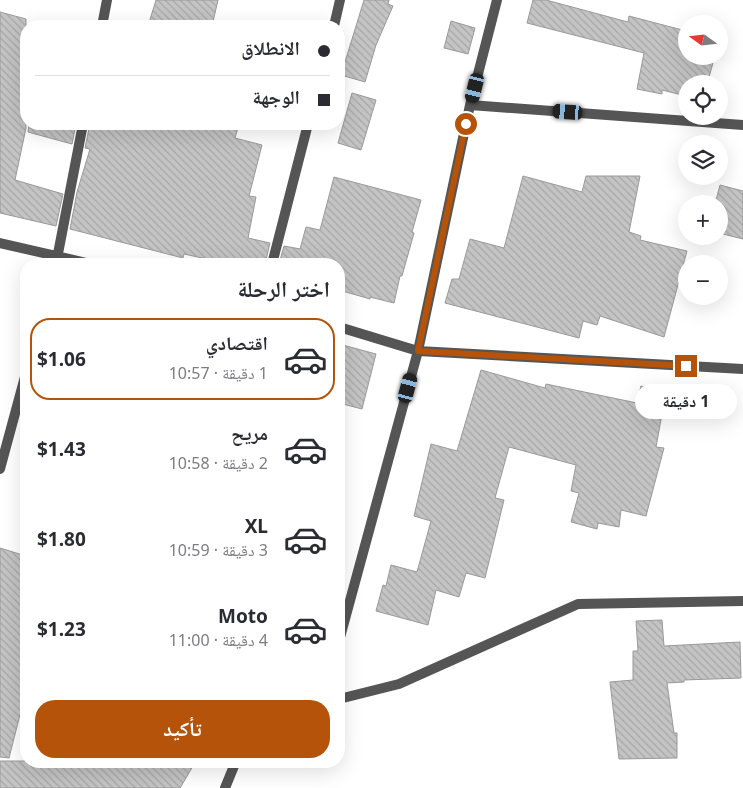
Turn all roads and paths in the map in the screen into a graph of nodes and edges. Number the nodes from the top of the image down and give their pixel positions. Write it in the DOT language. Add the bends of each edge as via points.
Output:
graph roads {
  1 [pos="107,0"];
  2 [pos="340,0"];
  3 [pos="497,0"];
  4 [pos="103,20"];
  5 [pos="335,20"];
  6 [pos="470,105"];
  7 [pos="743,125"];
  8 [pos="82,130"];
  9 [pos="306,130"];
  10 [pos="0,243"];
  11 [pos="50,258"];
  12 [pos="57,258"];
  13 [pos="274,258"];
  14 [pos="345,329"];
  15 [pos="418,351"];
  16 [pos="743,370"];
  17 [pos="20,395"];
  18 [pos="0,469"];
  19 [pos="743,602"];
  20 [pos="345,619"];
  21 [pos="345,698"];
  22 [pos="233,768"];
  23 [pos="225,788"];
  1 -- 4 [label="street"];
  2 -- 5 [label="street"];
  3 -- 6 [label="street"];
  6 -- 7 [label="street"];
  6 -- 15 [label="street"];
  8 -- 12 [label="street"];
  9 -- 13 [label="street"];
  10 -- 11 [label="street"];
  14 -- 15 [label="street"];
  15 -- 16 [label="street"];
  15 -- 20 [label="street"];
  17 -- 18 [label="street"];
  19 -- 21 [label="street" via="578,604 399,684"];
  22 -- 23 [label="street"];
}
